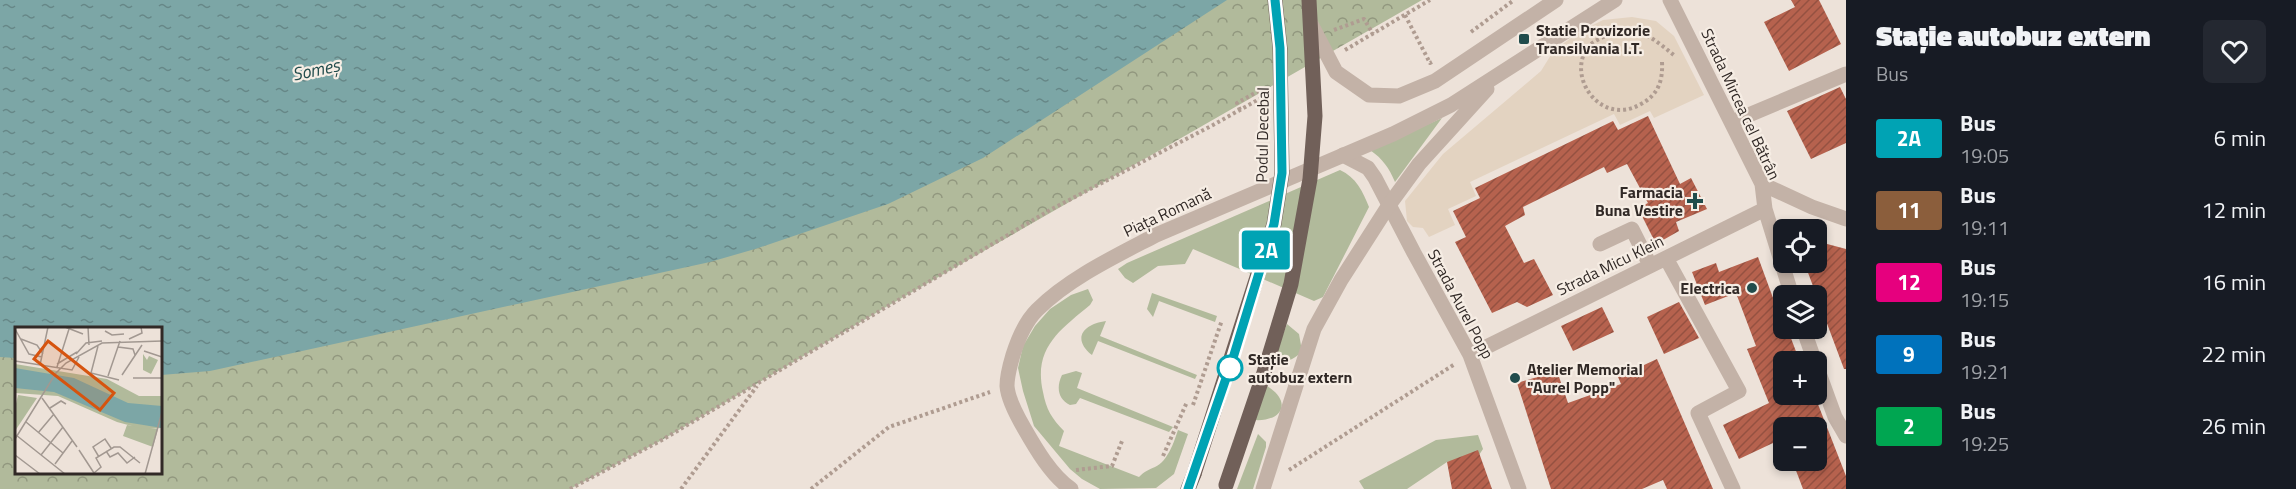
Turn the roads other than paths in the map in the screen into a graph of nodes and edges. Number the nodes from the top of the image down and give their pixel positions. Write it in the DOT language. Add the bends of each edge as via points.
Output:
graph roads {
  1 [pos="1275,0"];
  2 [pos="1309,0"];
  3 [pos="1556,0"];
  4 [pos="1615,0"];
  5 [pos="1670,0"];
  6 [pos="1311,24"];
  7 [pos="1846,74"];
  8 [pos="1498,77"];
  9 [pos="1732,122"];
  10 [pos="1343,155"];
  11 [pos="1762,184"];
  12 [pos="1389,205"];
  13 [pos="1765,209"];
  14 [pos="1846,219"];
  15 [pos="1600,244"];
  16 [pos="1666,258"];
  17 [pos="1650,265"];
  18 [pos="1789,285"];
  19 [pos="1470,355"];
  20 [pos="1827,394"];
  21 [pos="1846,436"];
  22 [pos="1067,483"];
  23 [pos="1225,487"];
  24 [pos="1188,489"];
  25 [pos="1263,489"];
  26 [pos="1519,489"];
  27 [pos="1733,489"];
  1 -- 24 [label="main road, Podul Decebal, bridge" via="1275,80 1282,173 1274,224"];
  2 -- 6 [label="main road, bridge"];
  3 -- 6 [label="street, bridge" via="1435,81 1399,96 1369,95 1336,72"];
  4 -- 8 [label="street, Piața Romană"];
  5 -- 9 [label="street, Strada Mircea cel Bătrân"];
  6 -- 23 [label="main road, bridge" via="1314,116 1310,179 1291,284"];
  7 -- 9 [label="street"];
  8 -- 10 [label="street, Piața Romană" via="1451,105"];
  8 -- 12 [label="street, Piața Romană" via="1419,164"];
  9 -- 11 [label="street, Strada Mircea cel Bătrân"];
  10 -- 12 [label="street, Strada Aurel Popp" via="1368,168"];
  10 -- 22 [label="street, Piața Romană" via="1156,235 1060,291 1035,312 1019,336 1007,387 1034,447"];
  11 -- 13 [label="street, Strada Mircea cel Bătrân"];
  11 -- 14 [label="street"];
  12 -- 19 [label="street, Strada Aurel Popp"];
  12 -- 25 [label="street, Piața Romană" via="1314,330"];
  13 -- 16 [label="street, Strada Micu Klein"];
  13 -- 18 [label="street, Strada Mircea cel Bătrân"];
  15 -- 17 [label="street" via="1632,229"];
  16 -- 17 [label="street, Strada Micu Klein"];
  16 -- 27 [label="street" via="1739,391 1698,413"];
  17 -- 19 [label="street, Strada Micu Klein"];
  19 -- 26 [label="street, Strada Aurel Popp"];
  20 -- 21 [label="street"];
}
